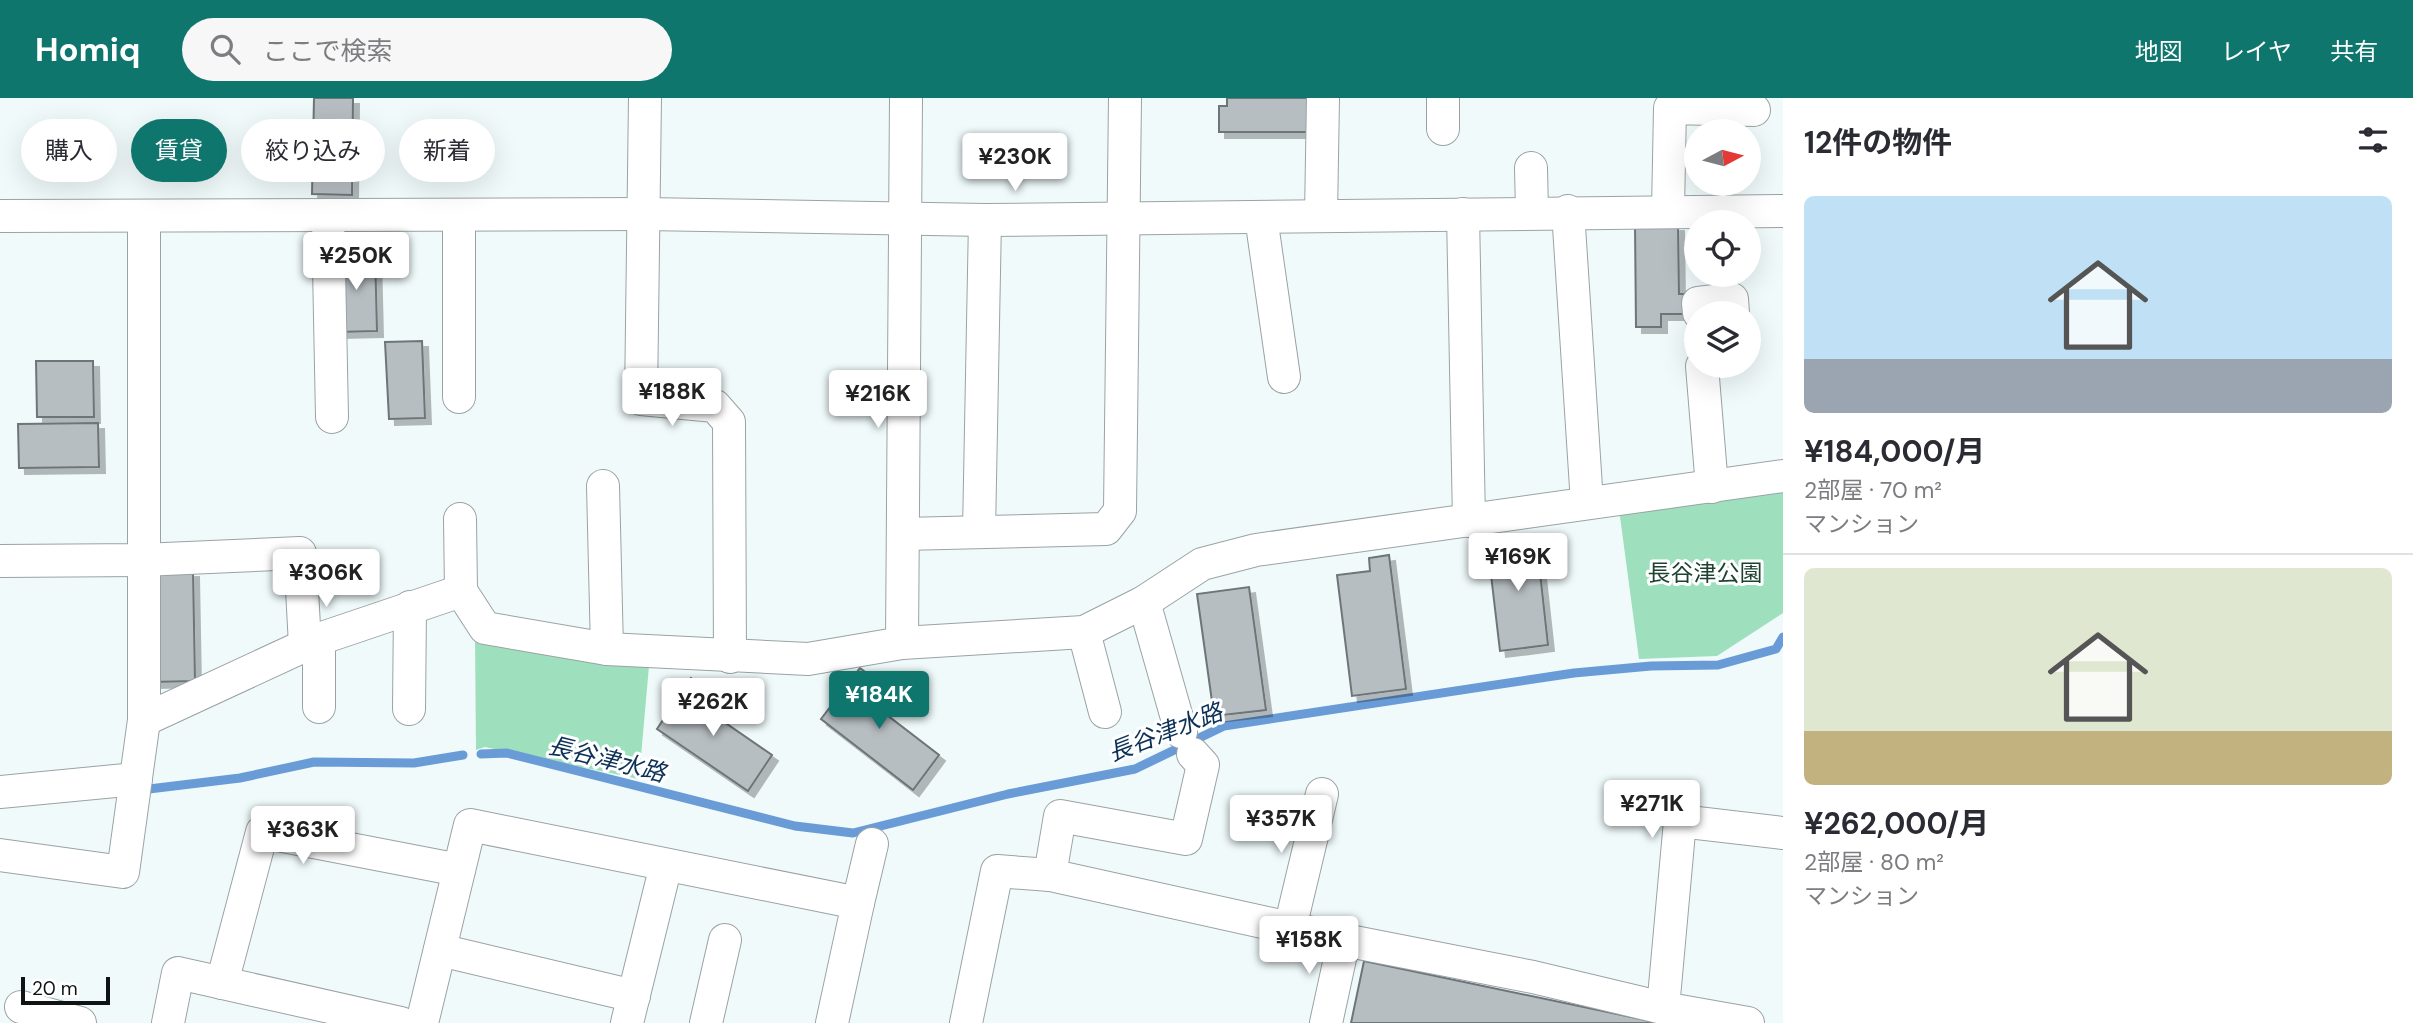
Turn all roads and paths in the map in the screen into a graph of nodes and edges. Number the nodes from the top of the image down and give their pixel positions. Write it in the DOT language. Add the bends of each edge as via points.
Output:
graph roads {
  1 [pos="645,98"];
  2 [pos="906,98"];
  3 [pos="1125,98"];
  4 [pos="1324,98"];
  5 [pos="1443,98"];
  6 [pos="1754,110"];
  7 [pos="1443,129"];
  8 [pos="1531,168"];
  9 [pos="1568,211"];
  10 [pos="1668,211"];
  11 [pos="1783,211"];
  12 [pos="1532,212"];
  13 [pos="1463,214"];
  14 [pos="645,215"];
  15 [pos="0,216"];
  16 [pos="1321,216"];
  17 [pos="328,217"];
  18 [pos="459,217"];
  19 [pos="907,217"];
  20 [pos="1122,217"];
  21 [pos="1261,217"];
  22 [pos="144,218"];
  23 [pos="985,220"];
  24 [pos="1715,301"];
  25 [pos="1732,301"];
  26 [pos="1284,377"];
  27 [pos="1703,378"];
  28 [pos="459,397"];
  29 [pos="332,417"];
  30 [pos="1783,476"];
  31 [pos="603,486"];
  32 [pos="1712,487"];
  33 [pos="1587,503"];
  34 [pos="460,519"];
  35 [pos="1469,521"];
  36 [pos="979,532"];
  37 [pos="903,534"];
  38 [pos="142,560"];
  39 [pos="0,561"];
  40 [pos="461,591"];
  41 [pos="1144,602"];
  42 [pos="410,607"];
  43 [pos="1084,632"];
  44 [pos="312,642"];
  45 [pos="902,643"];
  46 [pos="607,649"];
  47 [pos="730,657"];
  48 [pos="319,707"];
  49 [pos="409,709"];
  50 [pos="1105,712"];
  51 [pos="144,720"];
  52 [pos="136,779"];
  53 [pos="0,792"];
  54 [pos="1322,794"];
  55 [pos="1783,833"];
  56 [pos="872,844"];
  57 [pos="0,855"];
  58 [pos="666,865"];
  59 [pos="459,870"];
  60 [pos="1050,875"];
  61 [pos="858,903"];
  62 [pos="1290,928"];
  63 [pos="725,940"];
  64 [pos="1344,940"];
  65 [pos="440,950"];
  66 [pos="222,983"];
  67 [pos="21,1007"];
  68 [pos="1663,1009"];
  69 [pos="630,1010"];
  70 [pos="333,1016"];
  71 [pos="80,1023"];
  72 [pos="168,1023"];
  73 [pos="401,1023"];
  74 [pos="422,1023"];
  75 [pos="706,1023"];
  76 [pos="832,1023"];
  77 [pos="966,1023"];
  78 [pos="1326,1023"];
  79 [pos="1748,1023"];
  1 -- 14 [label="street"];
  2 -- 19 [label="street"];
  3 -- 20 [label="street"];
  4 -- 16 [label="street"];
  5 -- 7 [label="street"];
  6 -- 10 [label="street" via="1670,108"];
  8 -- 12 [label="street"];
  9 -- 10 [label="street"];
  9 -- 12 [label="street"];
  9 -- 33 [label="street"];
  10 -- 11 [label="street"];
  12 -- 13 [label="street"];
  13 -- 16 [label="street"];
  13 -- 35 [label="street"];
  14 -- 18 [label="street"];
  14 -- 19 [label="street"];
  14 -- 47 [label="street" via="641,399 715,406 729,422"];
  15 -- 22 [label="street"];
  16 -- 21 [label="street"];
  17 -- 18 [label="street"];
  17 -- 22 [label="street"];
  17 -- 29 [label="street"];
  18 -- 28 [label="street"];
  19 -- 23 [label="street"];
  19 -- 37 [label="street"];
  20 -- 21 [label="street"];
  20 -- 23 [label="street"];
  20 -- 36 [label="street" via="1120,511 1106,529"];
  21 -- 26 [label="street"];
  22 -- 38 [label="street"];
  23 -- 36 [label="street"];
  24 -- 25 [label="street"];
  27 -- 32 [label="street"];
  30 -- 32 [label="street"];
  31 -- 46 [label="street"];
  32 -- 33 [label="street"];
  33 -- 35 [label="street"];
  34 -- 40 [label="street"];
  35 -- 41 [label="street" via="1256,550 1202,564"];
  36 -- 37 [label="street"];
  37 -- 45 [label="street"];
  38 -- 39 [label="street"];
  38 -- 44 [label="street" via="300,553"];
  38 -- 51 [label="street"];
  40 -- 42 [label="street"];
  40 -- 46 [label="street" via="485,628"];
  41 -- 43 [label="street"];
  41 -- 60 [label="street" via="1187,743 1203,765 1186,839 1060,816"];
  42 -- 44 [label="street"];
  42 -- 49 [label="street"];
  43 -- 45 [label="street"];
  43 -- 50 [label="street"];
  44 -- 48 [label="street"];
  44 -- 51 [label="street"];
  45 -- 47 [label="street" via="808,659"];
  46 -- 47 [label="street"];
  51 -- 52 [label="street"];
  52 -- 53 [label="street"];
  52 -- 57 [label="street" via="123,872"];
  54 -- 62 [label="street"];
  55 -- 68 [label="street" via="1681,821"];
  56 -- 61 [label="street"];
  58 -- 59 [label="street" via="470,825"];
  58 -- 61 [label="street"];
  58 -- 69 [label="street"];
  59 -- 65 [label="street"];
  59 -- 66 [label="street" via="262,832"];
  60 -- 62 [label="street"];
  60 -- 77 [label="street" via="997,871"];
  61 -- 76 [label="street"];
  62 -- 64 [label="street"];
  63 -- 75 [label="street"];
  64 -- 68 [label="street" via="1533,976"];
  64 -- 78 [label="street"];
  65 -- 69 [label="street"];
  65 -- 74 [label="street"];
  66 -- 70 [label="street"];
  66 -- 72 [label="street" via="178,974"];
  67 -- 71 [label="street"];
  68 -- 79 [label="street"];
  70 -- 73 [label="street"];
}
